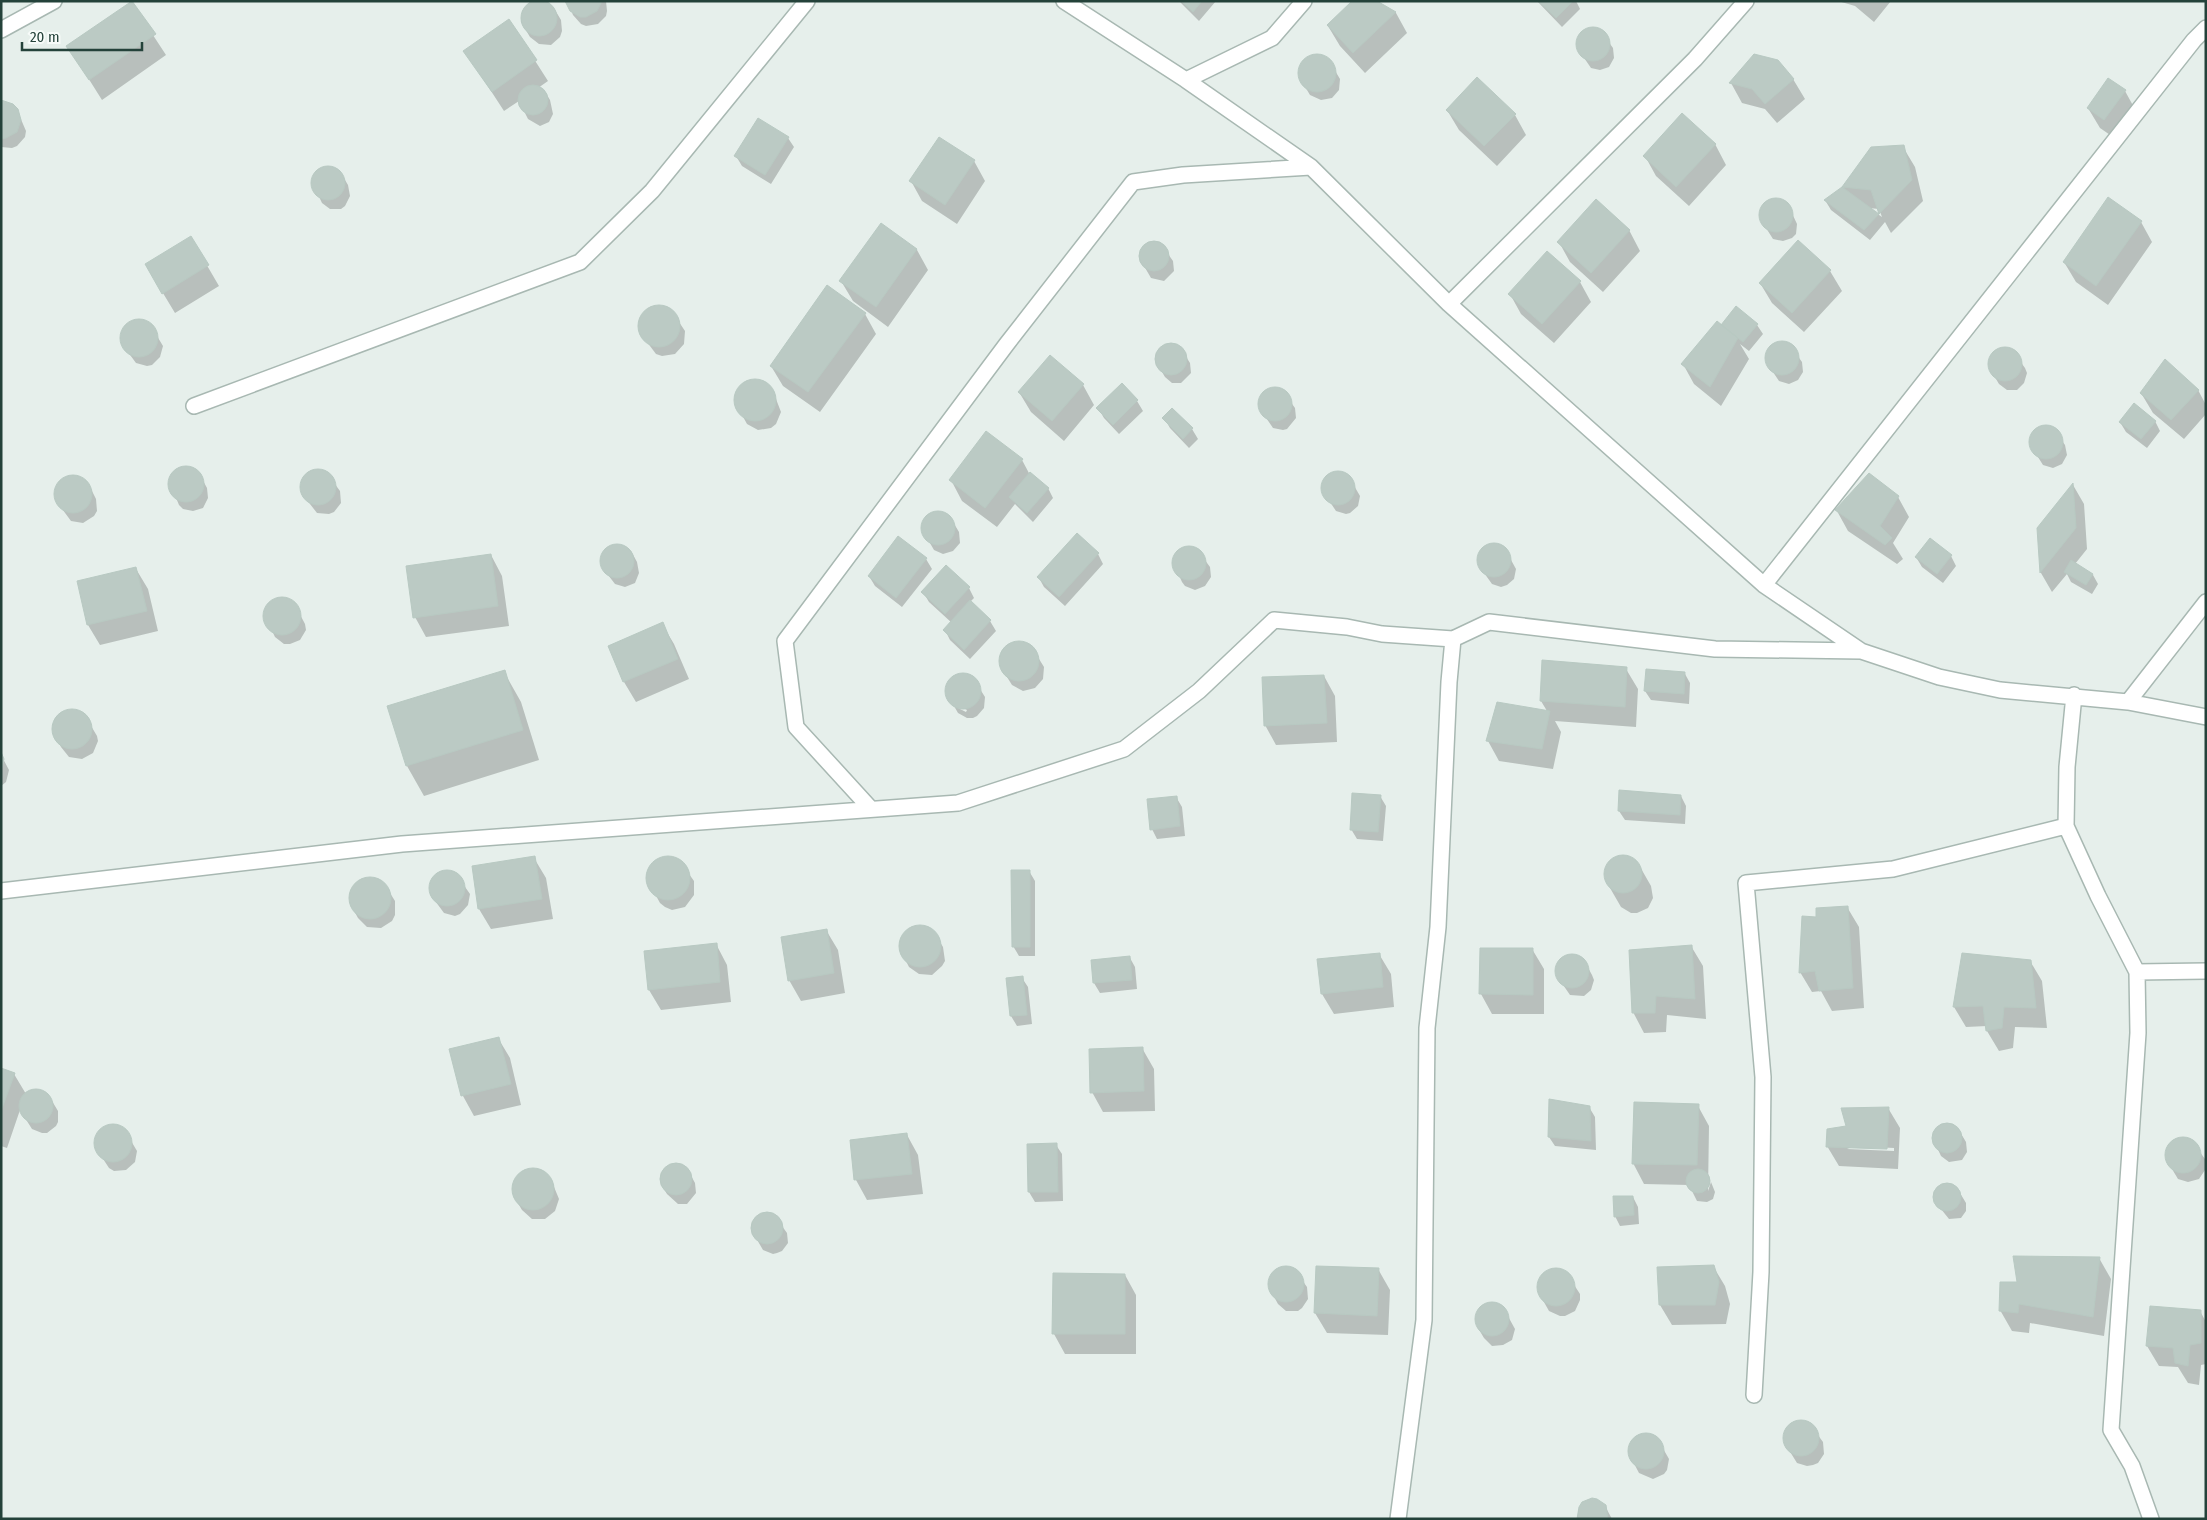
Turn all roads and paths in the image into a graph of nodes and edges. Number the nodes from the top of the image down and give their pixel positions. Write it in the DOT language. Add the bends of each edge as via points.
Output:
graph roads {
  1 [pos="54,1"];
  2 [pos="807,1"];
  3 [pos="1064,1"];
  4 [pos="1304,1"];
  5 [pos="1746,1"];
  6 [pos="2206,28"];
  7 [pos="1,30"];
  8 [pos="1186,80"];
  9 [pos="1311,167"];
  10 [pos="1450,304"];
  11 [pos="194,406"];
  12 [pos="1764,585"];
  13 [pos="2206,602"];
  14 [pos="1453,639"];
  15 [pos="1861,651"];
  16 [pos="2074,696"];
  17 [pos="2128,702"];
  18 [pos="2206,717"];
  19 [pos="871,810"];
  20 [pos="2066,826"];
  21 [pos="1,891"];
  22 [pos="2206,971"];
  23 [pos="2137,972"];
  24 [pos="1754,1396"];
  25 [pos="1398,1519"];
  26 [pos="2151,1519"];
  1 -- 7 [label="street"];
  2 -- 11 [label="street" via="652,191 580,262"];
  3 -- 8 [label="street"];
  4 -- 8 [label="street" via="1272,38"];
  5 -- 10 [label="street" via="1695,59"];
  6 -- 12 [label="street"];
  8 -- 9 [label="street"];
  9 -- 10 [label="street"];
  9 -- 19 [label="street" via="1183,175 1133,182 1006,345 785,641 796,727"];
  10 -- 12 [label="street"];
  12 -- 15 [label="street"];
  13 -- 17 [label="street"];
  14 -- 15 [label="street" via="1490,622 1715,649"];
  14 -- 19 [label="street" via="1382,634 1274,620 1199,691 1124,749 958,803"];
  14 -- 25 [label="street" via="1438,927 1426,1028 1424,1320"];
  15 -- 16 [label="street" via="1939,677 2000,690"];
  16 -- 17 [label="street"];
  16 -- 20 [label="street" via="2067,767"];
  17 -- 18 [label="street"];
  19 -- 21 [label="street" via="402,844"];
  20 -- 23 [label="street"];
  20 -- 24 [label="street" via="1893,869 1746,883 1763,1078 1761,1272"];
  22 -- 23 [label="street"];
  23 -- 26 [label="street" via="2138,1033 2111,1430 2132,1466"];
}
